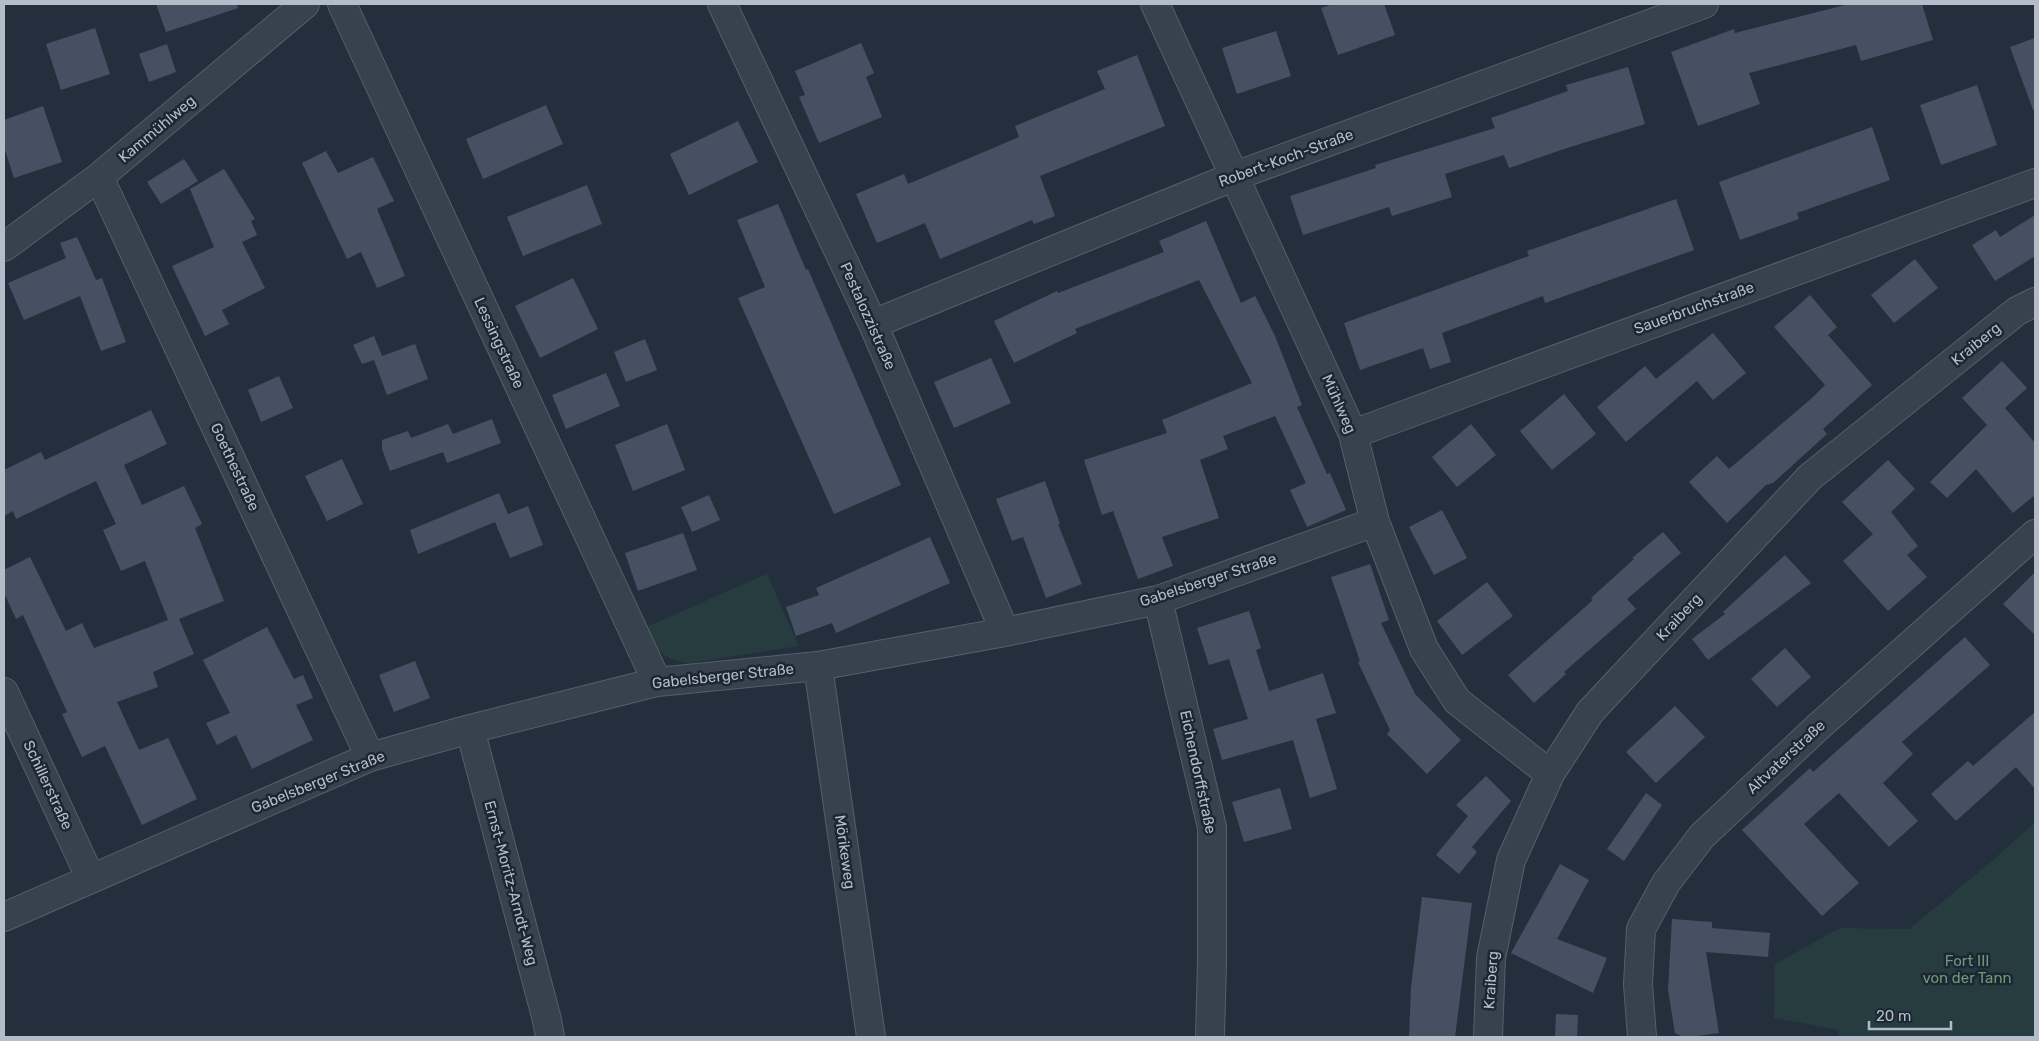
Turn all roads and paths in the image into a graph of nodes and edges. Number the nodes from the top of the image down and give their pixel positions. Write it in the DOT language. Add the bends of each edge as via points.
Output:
graph roads {
  1 [pos="305,4"];
  2 [pos="342,4"];
  3 [pos="722,4"];
  4 [pos="1155,4"];
  5 [pos="1704,4"];
  6 [pos="1235,176"];
  7 [pos="99,177"];
  8 [pos="2035,183"];
  9 [pos="4,247"];
  10 [pos="2035,302"];
  11 [pos="873,324"];
  12 [pos="1353,434"];
  13 [pos="1375,522"];
  14 [pos="2035,534"];
  15 [pos="1158,600"];
  16 [pos="1005,632"];
  17 [pos="818,666"];
  18 [pos="657,682"];
  19 [pos="4,692"];
  20 [pos="470,729"];
  21 [pos="370,757"];
  22 [pos="1550,774"];
  23 [pos="91,879"];
  24 [pos="4,917"];
  25 [pos="550,1037"];
  26 [pos="871,1037"];
  27 [pos="1210,1037"];
  28 [pos="1488,1037"];
  29 [pos="1642,1037"];
  1 -- 7 [label="street, Kammühlweg"];
  2 -- 18 [label="street, Lessingstraße"];
  3 -- 11 [label="street, Pestalozzistraße"];
  4 -- 6 [label="street, Mühlweg"];
  5 -- 6 [label="street, Robert-Koch-Straße"];
  6 -- 11 [label="street, Robert-Koch-Straße"];
  6 -- 12 [label="street, Mühlweg"];
  7 -- 9 [label="street, Kammühlweg"];
  7 -- 21 [label="street, Goethestraße"];
  8 -- 12 [label="street, Sauerbruchstraße"];
  10 -- 22 [label="street, Kraiberg" via="2017,311 1810,477 1590,712"];
  11 -- 16 [label="street, Pestalozzistraße"];
  12 -- 13 [label="street, Mühlweg"];
  13 -- 15 [label="street, Gabelsberger Straße"];
  13 -- 22 [label="street, Mühlweg" via="1424,649 1458,701"];
  14 -- 29 [label="street, Altvaterstraße" via="1819,726 1702,836 1666,883 1641,929 1638,984"];
  15 -- 16 [label="street, Gabelsberger Straße"];
  15 -- 27 [label="street, Eichendorffstraße" via="1212,827"];
  16 -- 17 [label="street, Gabelsberger Straße"];
  17 -- 18 [label="street, Gabelsberger Straße"];
  17 -- 26 [label="street, Mörikeweg"];
  18 -- 20 [label="street, Gabelsberger Straße"];
  19 -- 23 [label="street, Schillerstraße"];
  20 -- 21 [label="street, Gabelsberger Straße"];
  20 -- 25 [label="street, Ernst-Moritz-Arndt-Weg"];
  21 -- 23 [label="street, Gabelsberger Straße"];
  22 -- 28 [label="street, Kraiberg" via="1511,860 1491,958"];
  23 -- 24 [label="street, Gabelsberger Straße"];
}
